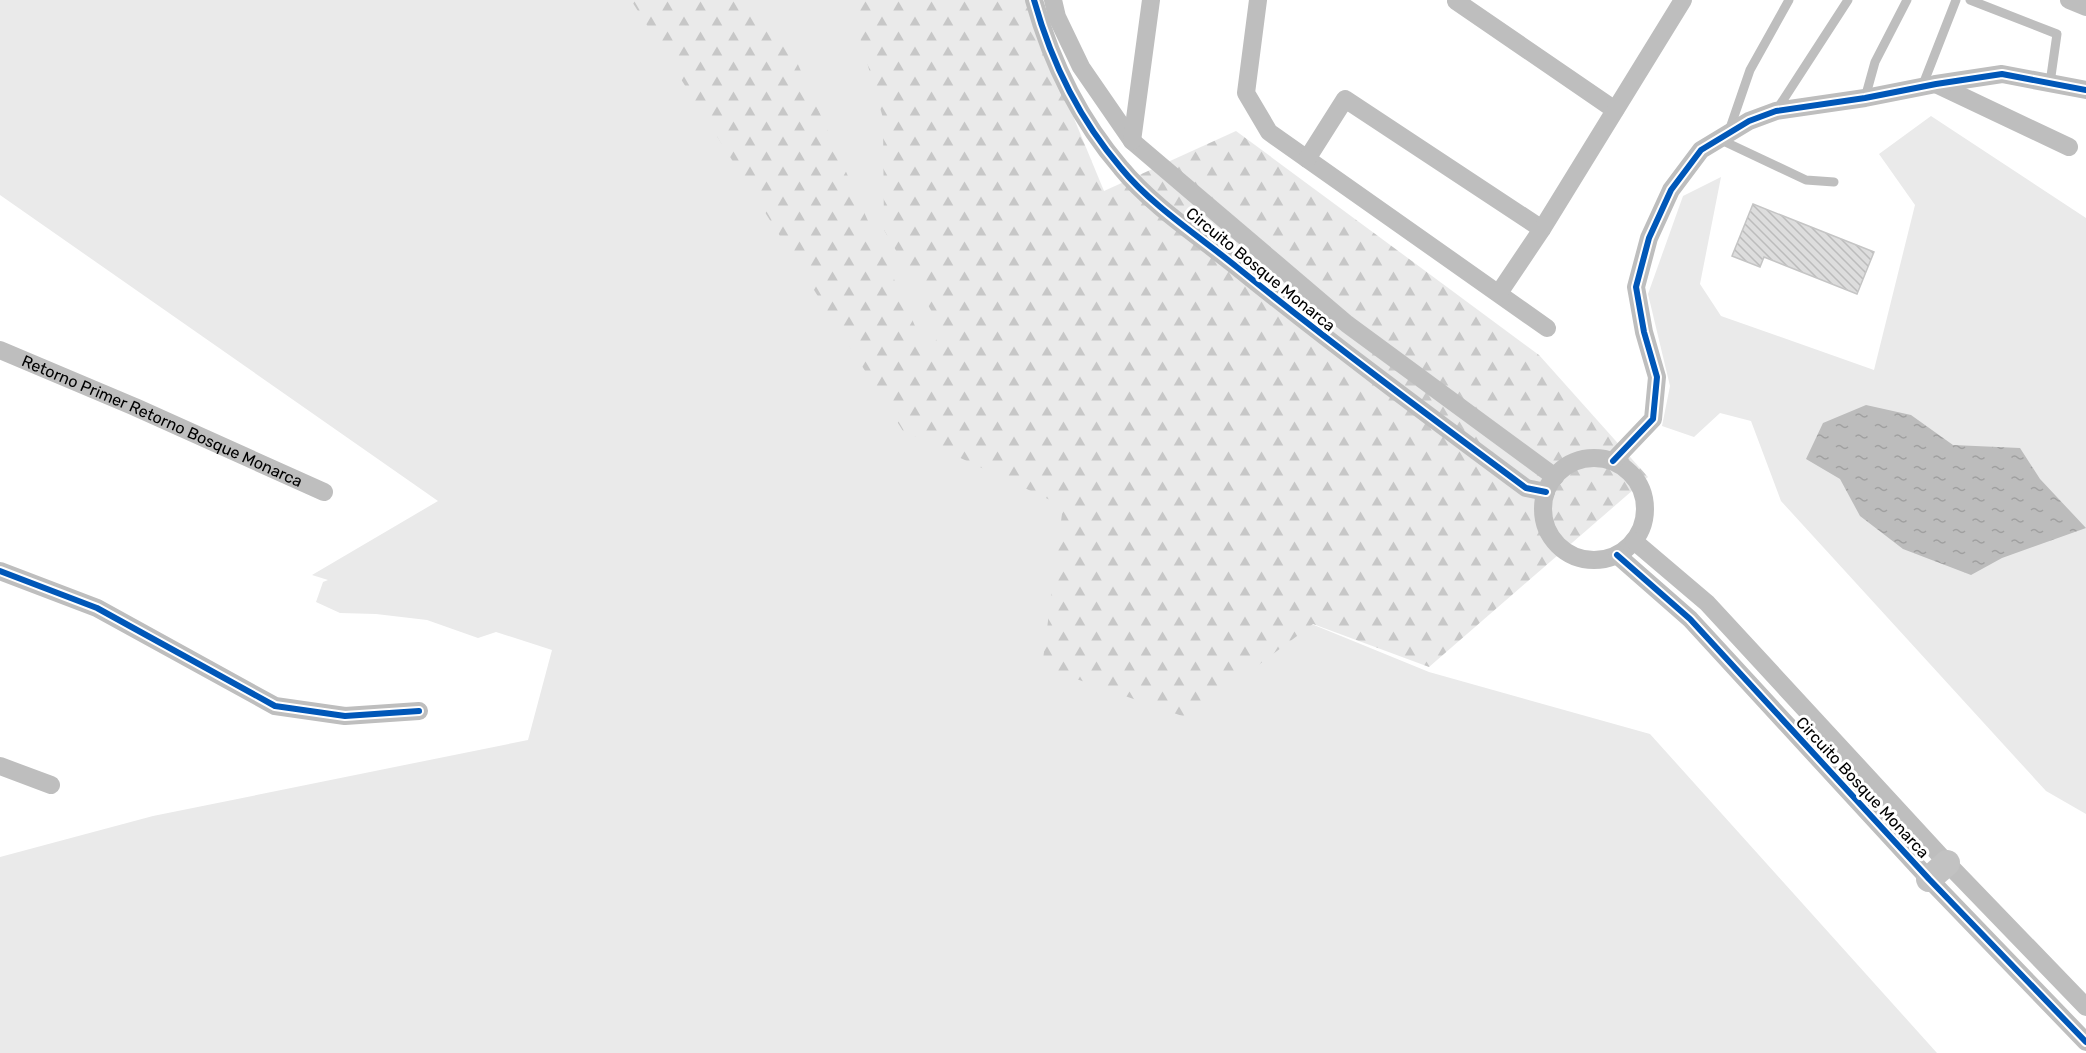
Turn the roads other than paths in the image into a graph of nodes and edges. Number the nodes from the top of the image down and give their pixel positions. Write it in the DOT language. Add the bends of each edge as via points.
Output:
graph roads {
  1 [pos="1034,0"];
  2 [pos="1053,0"];
  3 [pos="1151,0"];
  4 [pos="1258,0"];
  5 [pos="1683,0"];
  6 [pos="1789,0"];
  7 [pos="1848,0"];
  8 [pos="1907,0"];
  9 [pos="1956,0"];
  10 [pos="1970,0"];
  11 [pos="2069,0"];
  12 [pos="1456,1"];
  13 [pos="2086,7"];
  14 [pos="2050,83"];
  15 [pos="1929,85"];
  16 [pos="2086,90"];
  17 [pos="1865,98"];
  18 [pos="1615,110"];
  19 [pos="1776,111"];
  20 [pos="1723,137"];
  21 [pos="1132,141"];
  22 [pos="2069,147"];
  23 [pos="1307,159"];
  24 [pos="1834,182"];
  25 [pos="1542,229"];
  26 [pos="1499,293"];
  27 [pos="1547,328"];
  28 [pos="0,350"];
  29 [pos="1613,462"];
  30 [pos="1550,484"];
  31 [pos="324,492"];
  32 [pos="1634,541"];
  33 [pos="1617,555"];
  34 [pos="0,571"];
  35 [pos="419,711"];
  36 [pos="0,766"];
  37 [pos="51,786"];
  38 [pos="1938,871"];
  39 [pos="2086,1007"];
  40 [pos="2086,1042"];
  1 -- 30 [label="street, Circuito Bosque Monarca" via="1066,88 1088,126 1121,169 1332,344 1526,488"];
  2 -- 21 [label="street, Circuito Bosque Monarca" via="1081,67"];
  3 -- 21 [label="street"];
  4 -- 23 [label="street" via="1246,93 1269,132"];
  5 -- 18 [label="street"];
  6 -- 20 [label="lane" via="1750,70"];
  7 -- 19 [label="lane"];
  8 -- 17 [label="lane" via="1875,62"];
  9 -- 15 [label="lane"];
  10 -- 14 [label="lane" via="2057,34"];
  11 -- 13 [label="street"];
  12 -- 18 [label="street"];
  14 -- 15 [label="street" via="2002,74"];
  14 -- 16 [label="street"];
  15 -- 17 [label="street"];
  15 -- 22 [label="street"];
  17 -- 19 [label="street"];
  18 -- 25 [label="street"];
  19 -- 20 [label="street"];
  20 -- 24 [label="lane" via="1806,180"];
  20 -- 29 [label="street" via="1701,150 1671,190 1649,238 1636,287 1657,377 1653,419"];
  21 -- 30 [label="street, Circuito Bosque Monarca" via="1347,324"];
  23 -- 25 [label="street" via="1345,99"];
  23 -- 26 [label="street"];
  25 -- 26 [label="street"];
  26 -- 27 [label="street"];
  28 -- 31 [label="street, Retorno Primer Retorno Bosque Monarca"];
  29 -- 30 [label="street" via="1598,458 1582,460 1567,466"];
  29 -- 32 [label="street" via="1629,472 1641,487 1643,525"];
  30 -- 33 [label="street" via="1543,509 1554,541 1583,559"];
  32 -- 33 [label="street"];
  32 -- 38 [label="street, Circuito Bosque Monarca" via="1707,603"];
  33 -- 38 [label="street, Circuito Bosque Monarca" via="1690,619"];
  34 -- 35 [label="street" via="97,608 275,706 345,716"];
  36 -- 37 [label="street"];
  38 -- 39 [label="street, Circuito Bosque Monarca"];
  38 -- 40 [label="street, Circuito Bosque Monarca"];
}
